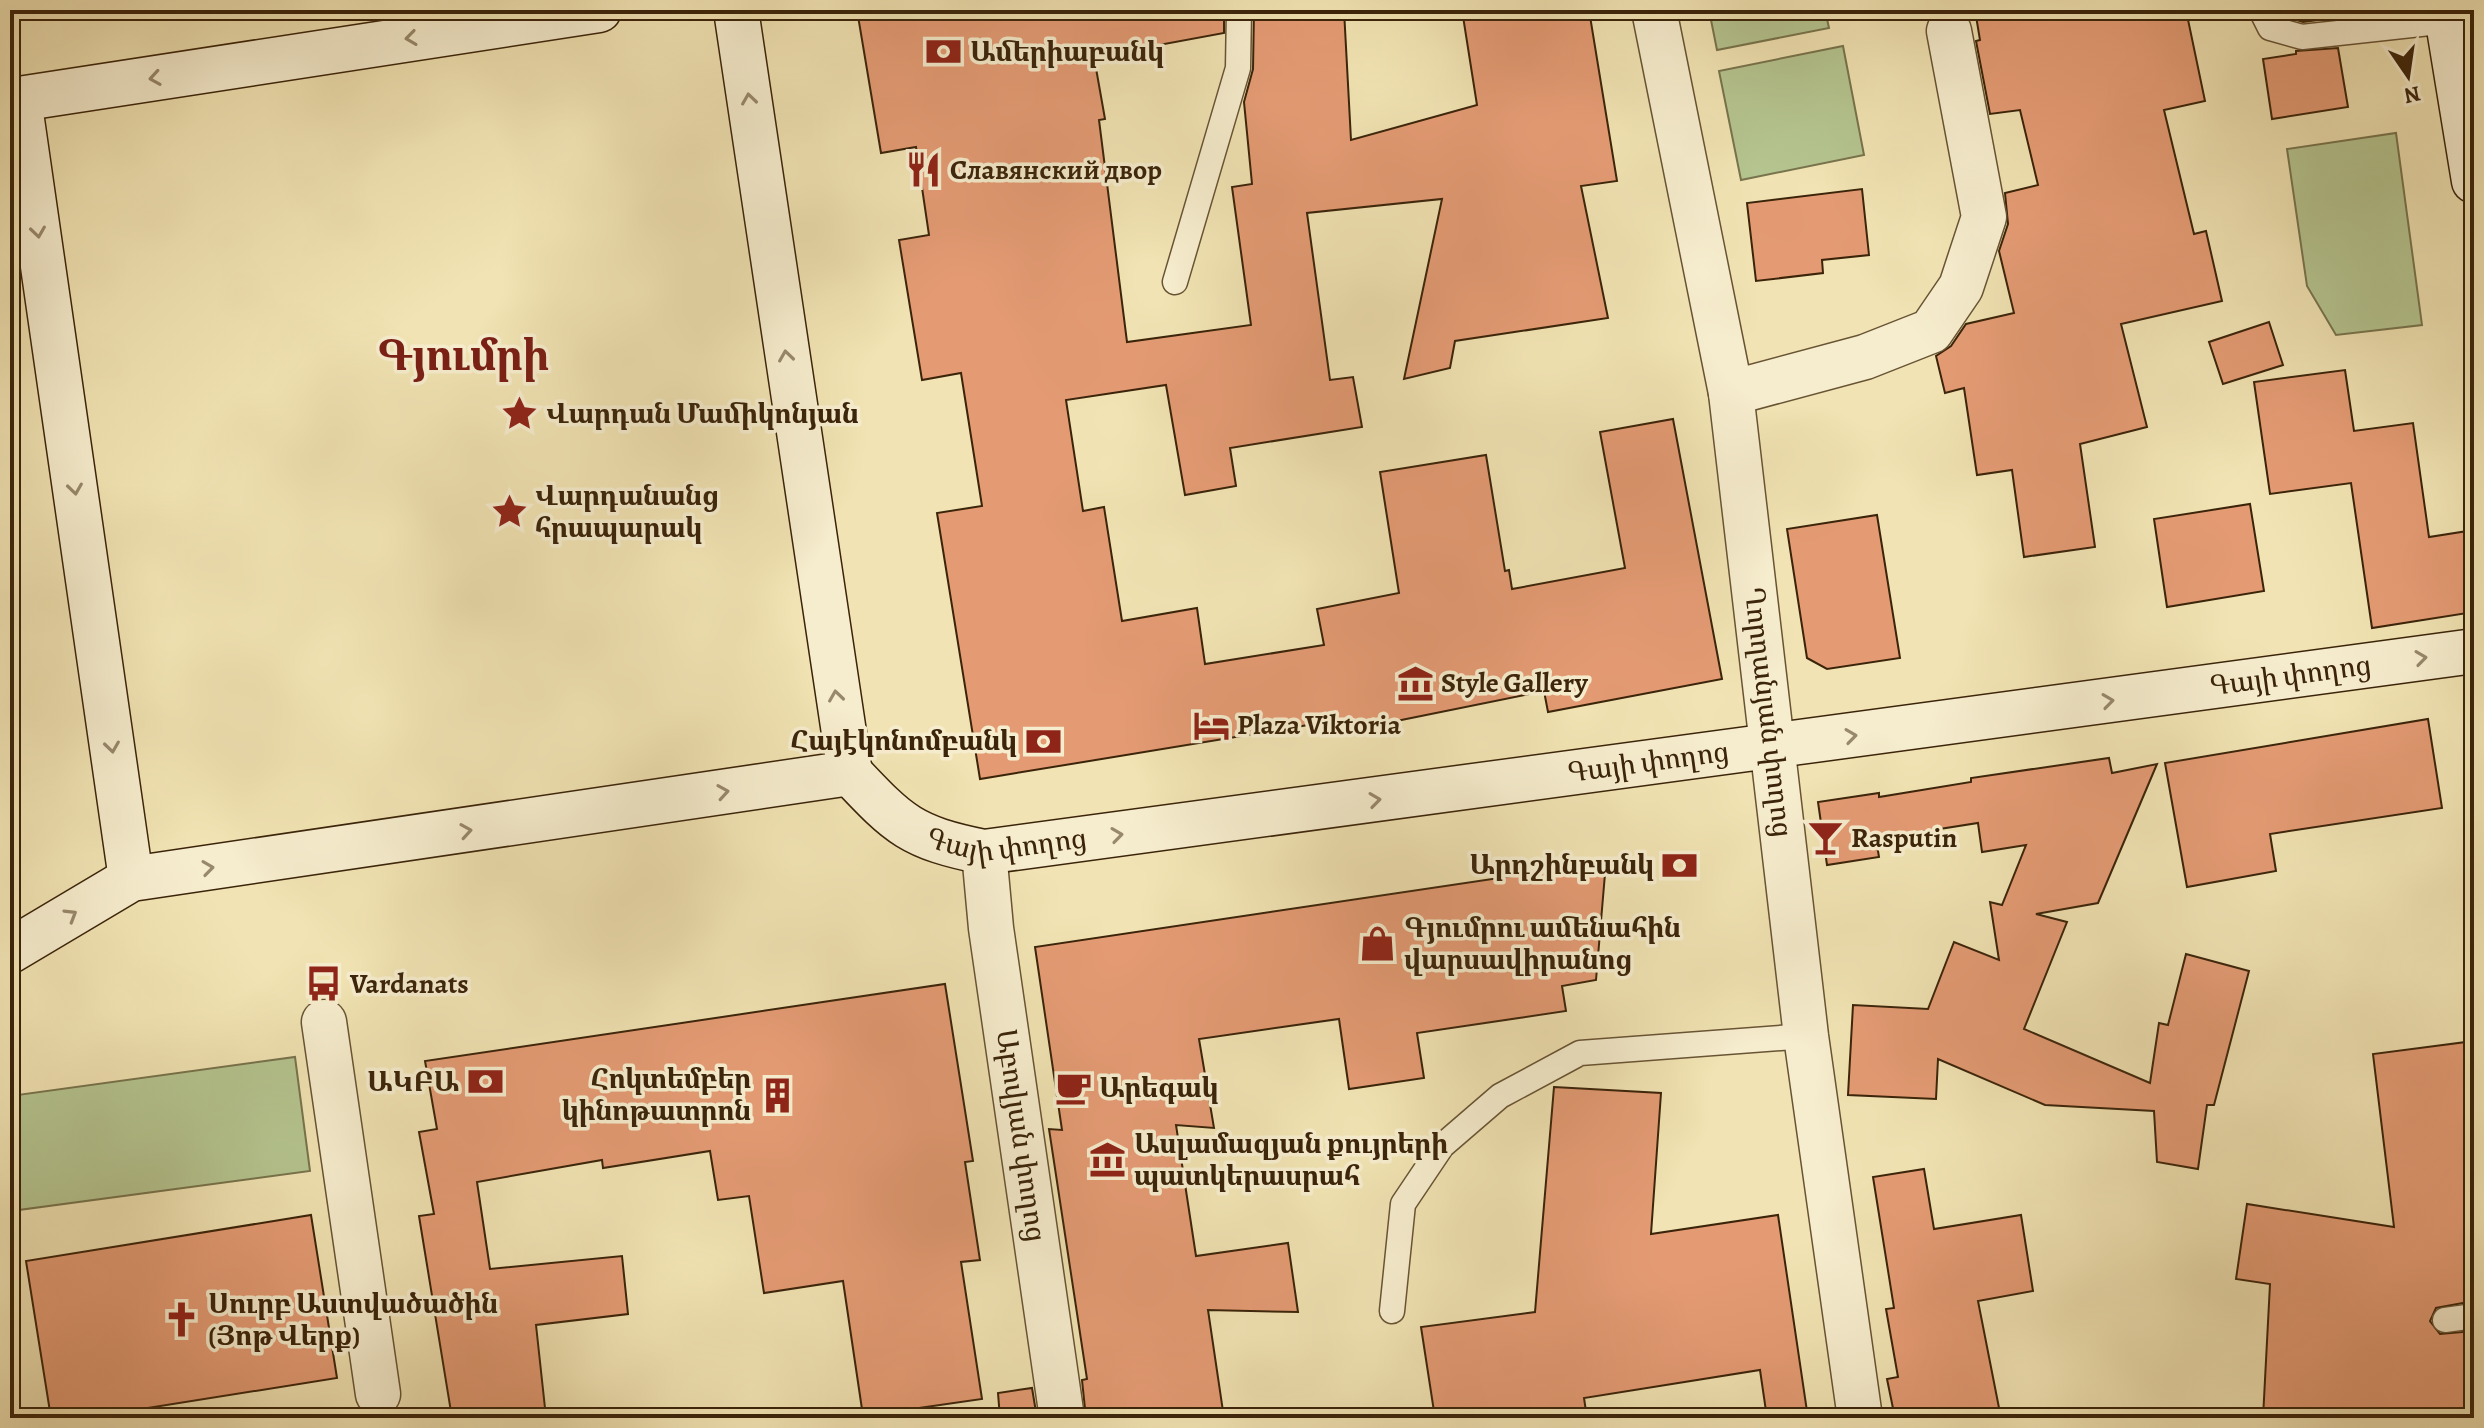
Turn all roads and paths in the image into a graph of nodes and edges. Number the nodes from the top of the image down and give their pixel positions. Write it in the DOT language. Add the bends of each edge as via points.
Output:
graph roads {
  1 [pos="599,10"];
  2 [pos="736,10"];
  3 [pos="1239,10"];
  4 [pos="1654,10"];
  5 [pos="2261,10"];
  6 [pos="2447,16"];
  7 [pos="1949,31"];
  8 [pos="14,94"];
  9 [pos="2474,181"];
  10 [pos="1175,282"];
  11 [pos="1731,393"];
  12 [pos="2474,651"];
  13 [pos="1773,746"];
  14 [pos="850,773"];
  15 [pos="984,852"];
  16 [pos="131,879"];
  17 [pos="10,951"];
  18 [pos="324,1022"];
  19 [pos="1806,1036"];
  20 [pos="1392,1311"];
  21 [pos="2474,1316"];
  22 [pos="2445,1320"];
  23 [pos="378,1394"];
  24 [pos="1062,1418"];
  25 [pos="1860,1418"];
  1 -- 8 [label="main road, one-way"];
  14 -- 2 [label="main road, one-way"];
  3 -- 10 [label="lane" via="1238,68"];
  4 -- 11 [label="main road, Ղորղանյան փողոց"];
  5 -- 6 [label="lane" via="2270,28 2302,37"];
  6 -- 9 [label="main road"];
  7 -- 11 [label="main road" via="1984,217 1961,287 1931,331 1865,357"];
  8 -- 16 [label="main road, one-way"];
  11 -- 13 [label="main road, Ղորղանյան փողոց"];
  13 -- 12 [label="main road, Գայի փողոց, one-way"];
  15 -- 13 [label="main road, Գայի փողոց, one-way"];
  13 -- 19 [label="main road, Ղորղանյան փողոց"];
  14 -- 15 [label="main road, Գայի փողոց" via="893,819 931,841"];
  16 -- 14 [label="main road, one-way"];
  15 -- 24 [label="main road, Աբովյան փողոց"];
  17 -- 16 [label="main road, one-way"];
  18 -- 23 [label="main road"];
  19 -- 20 [label="lane" via="1580,1053 1500,1096 1442,1146 1403,1204"];
  19 -- 25 [label="main road, Ղորղանյան փողոց"];
  21 -- 22 [label="lane"];
}
